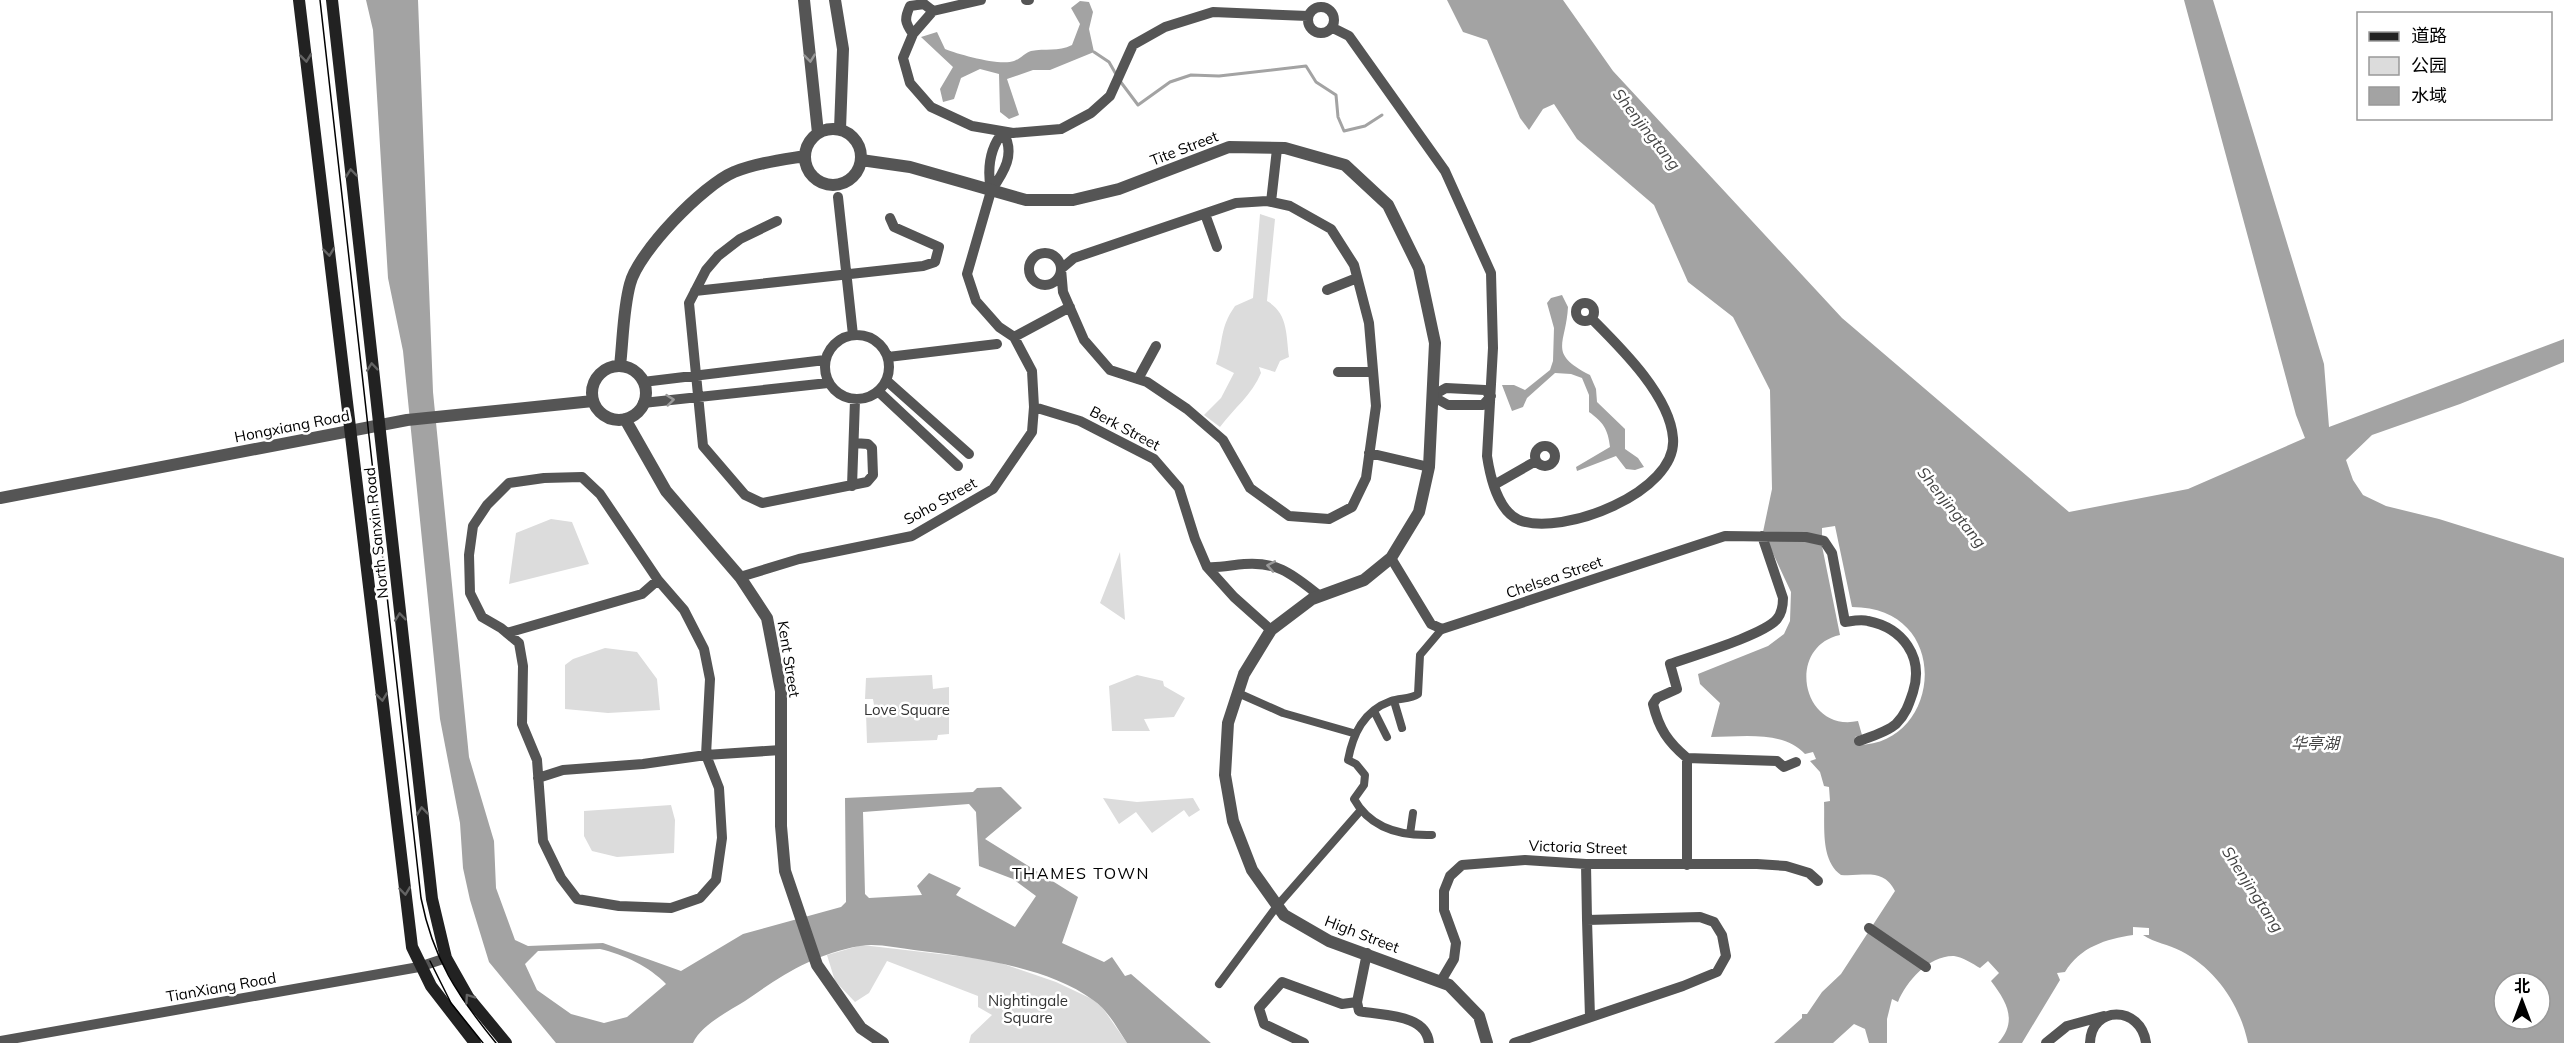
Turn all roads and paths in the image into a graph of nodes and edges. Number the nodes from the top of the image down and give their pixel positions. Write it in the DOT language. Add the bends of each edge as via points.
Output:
graph roads {
  1 [pos="299,0"];
  2 [pos="332,0"];
  3 [pos="804,0"];
  4 [pos="835,0"];
  5 [pos="981,0"];
  6 [pos="933,11"];
  7 [pos="1308,16"];
  8 [pos="1333,28"];
  9 [pos="913,34"];
  10 [pos="840,129"];
  11 [pos="1004,132"];
  12 [pos="818,133"];
  13 [pos="1277,149"];
  14 [pos="805,156"];
  15 [pos="861,160"];
  16 [pos="991,191"];
  17 [pos="838,197"];
  18 [pos="1271,202"];
  19 [pos="1205,214"];
  20 [pos="890,218"];
  21 [pos="777,221"];
  22 [pos="1217,247"];
  23 [pos="846,274"];
  24 [pos="1357,278"];
  25 [pos="1327,290"];
  26 [pos="695,291"];
  27 [pos="1070,307"];
  28 [pos="1592,319"];
  29 [pos="853,335"];
  30 [pos="1014,338"];
  31 [pos="997,344"];
  32 [pos="1156,346"];
  33 [pos="888,357"];
  34 [pos="825,360"];
  35 [pos="620,366"];
  36 [pos="1338,372"];
  37 [pos="1373,372"];
  38 [pos="695,376"];
  39 [pos="1138,379"];
  40 [pos="887,381"];
  41 [pos="644,382"];
  42 [pos="828,383"];
  43 [pos="879,392"];
  44 [pos="1432,396"];
  45 [pos="1491,396"];
  46 [pos="698,397"];
  47 [pos="855,400"];
  48 [pos="593,401"];
  49 [pos="643,403"];
  50 [pos="1034,407"];
  51 [pos="626,419"];
  52 [pos="379,425"];
  53 [pos="350,430"];
  54 [pos="854,443"];
  55 [pos="1369,453"];
  56 [pos="969,454"];
  57 [pos="1536,461"];
  58 [pos="958,466"];
  59 [pos="1429,467"];
  60 [pos="1494,485"];
  61 [pos="852,486"];
  62 [pos="0,498"];
  63 [pos="1762,536"];
  64 [pos="1390,558"];
  65 [pos="1207,567"];
  66 [pos="740,577"];
  67 [pos="658,580"];
  68 [pos="1320,596"];
  69 [pos="1442,629"];
  70 [pos="1271,630"];
  71 [pos="507,633"];
  72 [pos="1238,693"];
  73 [pos="1394,701"];
  74 [pos="1374,711"];
  75 [pos="1402,728"];
  76 [pos="1353,734"];
  77 [pos="1387,736"];
  78 [pos="1859,741"];
  79 [pos="781,750"];
  80 [pos="706,755"];
  81 [pos="1687,758"];
  82 [pos="1796,762"];
  83 [pos="538,778"];
  84 [pos="1361,810"];
  85 [pos="1413,813"];
  86 [pos="1410,834"];
  87 [pos="1432,835"];
  88 [pos="1586,864"];
  89 [pos="1687,865"];
  90 [pos="1818,881"];
  91 [pos="1277,906"];
  92 [pos="1587,920"];
  93 [pos="1869,928"];
  94 [pos="1366,954"];
  95 [pos="446,958"];
  96 [pos="419,967"];
  97 [pos="1926,967"];
  98 [pos="1441,981"];
  99 [pos="1219,984"];
  100 [pos="1357,1002"];
  101 [pos="2108,1016"];
  102 [pos="1590,1017"];
  103 [pos="0,1041"];
  104 [pos="475,1043"];
  105 [pos="506,1043"];
  106 [pos="883,1043"];
  107 [pos="1304,1043"];
  108 [pos="1429,1043"];
  109 [pos="1487,1043"];
  110 [pos="1514,1043"];
  111 [pos="2046,1043"];
  112 [pos="2090,1043"];
  113 [pos="2146,1043"];
  1 -- 53 [label="main road, North Sanxin Road, one-way"];
  52 -- 2 [label="main road, North Sanxin Road, one-way"];
  3 -- 12 [label="street, one-way"];
  4 -- 10 [label="street" via="843,49"];
  5 -- 6 [label="street"];
  6 -- 9 [label="street"];
  6 -- 9 [label="street" via="924,4 910,6 905,16"];
  7 -- 8 [label="street" via="1314,32"];
  7 -- 8 [label="street" via="1313,8 1323,5 1333,15"];
  7 -- 11 [label="street" via="1213,12 1165,27 1133,45 1110,96 1091,112 1061,129"];
  8 -- 45 [label="street" via="1349,36 1445,171 1491,273"];
  9 -- 11 [label="street" via="903,58 910,83 931,107 972,126"];
  10 -- 12 [label="street"];
  10 -- 15 [label="street" via="857,142"];
  11 -- 16 [label="street" via="994,142 987,172"];
  11 -- 16 [label="street" via="1009,154"];
  12 -- 14 [label="street"];
  13 -- 16 [label="street, Tite Street" via="1229,147 1119,189 1073,200 1026,200"];
  13 -- 18 [label="street"];
  13 -- 44 [label="street, Tite Street" via="1345,165 1389,205 1419,268 1435,342"];
  14 -- 15 [label="street" via="816,178 836,184 849,180"];
  14 -- 35 [label="street" via="769,161 732,173 686,208 656,241 630,283"];
  15 -- 16 [label="street, Tite Street" via="910,166"];
  16 -- 30 [label="street, Soho Street" via="968,274 976,301"];
  17 -- 23 [label="street"];
  18 -- 19 [label="street" via="1236,203"];
  18 -- 24 [label="street" via="1290,206 1331,229 1354,265"];
  19 -- 22 [label="street"];
  19 -- 27 [label="street" via="1074,258 1061,269 1063,292"];
  20 -- 23 [label="street" via="894,227 939,247 935,262"];
  21 -- 26 [label="street" via="740,239 718,256"];
  23 -- 26 [label="street"];
  23 -- 29 [label="street"];
  24 -- 25 [label="street"];
  24 -- 37 [label="street" via="1369,323"];
  26 -- 38 [label="street" via="688,312"];
  27 -- 30 [label="street"];
  27 -- 39 [label="street" via="1084,340 1110,370"];
  28 -- 60 [label="street" via="1621,348 1661,402 1673,440 1665,465 1648,484 1625,500 1602,513 1566,522 1518,519 1503,505"];
  29 -- 33 [label="street" via="874,340"];
  29 -- 34 [label="street" via="835,343"];
  30 -- 50 [label="street, Soho Street" via="1032,370"];
  31 -- 33 [label="street"];
  32 -- 39 [label="street"];
  33 -- 40 [label="street"];
  34 -- 38 [label="street"];
  34 -- 42 [label="street"];
  35 -- 41 [label="street" via="634,371"];
  35 -- 48 [label="street" via="597,376"];
  36 -- 37 [label="street"];
  37 -- 55 [label="street" via="1376,406"];
  38 -- 41 [label="street"];
  38 -- 46 [label="street"];
  39 -- 55 [label="street" via="1187,409 1223,440 1250,488 1289,516 1329,519 1352,507 1366,478"];
  40 -- 43 [label="street"];
  40 -- 56 [label="street"];
  41 -- 49 [label="street"];
  42 -- 46 [label="street"];
  42 -- 47 [label="street" via="839,395"];
  43 -- 47 [label="street"];
  43 -- 58 [label="street"];
  44 -- 45 [label="street" via="1446,388 1485,390"];
  44 -- 45 [label="street" via="1448,405 1483,405"];
  44 -- 59 [label="street, Tite Street"];
  45 -- 60 [label="street" via="1488,456"];
  49 -- 46 [label="street, one-way"];
  46 -- 61 [label="street" via="703,446 744,495 762,502"];
  47 -- 54 [label="street"];
  48 -- 51 [label="street" via="609,418"];
  48 -- 52 [label="street, Hongxiang Road"];
  49 -- 51 [label="street"];
  50 -- 65 [label="street, Berk Street" via="1080,421 1154,459 1179,488"];
  50 -- 66 [label="street, Soho Street" via="1032,432 993,489 912,536 799,559"];
  51 -- 66 [label="street, Kent Street" via="666,491"];
  52 -- 53 [label="street, Hongxiang Road"];
  95 -- 52 [label="main road, North Sanxin Road, one-way" via="432,899"];
  53 -- 62 [label="street, Hongxiang Road"];
  53 -- 96 [label="main road, North Sanxin Road, one-way" via="412,947"];
  54 -- 61 [label="street"];
  54 -- 61 [label="street" via="872,448 873,475 867,482"];
  55 -- 59 [label="street"];
  57 -- 60 [label="street"];
  59 -- 64 [label="street, Tite Street" via="1419,512"];
  63 -- 69 [label="street, Chelsea Street" via="1725,536"];
  63 -- 78 [label="street, Chelsea Street" via="1824,541 1832,553 1845,622 1867,620 1891,630 1907,643 1916,658 1915,686 1907,712 1894,725"];
  63 -- 81 [label="street" via="1783,598 1776,621 1754,633 1670,663 1677,689 1653,704 1664,736"];
  64 -- 68 [label="street, High Street" via="1364,580"];
  64 -- 69 [label="street" via="1431,624"];
  68 -- 65 [label="street, one-way" via="1278,566"];
  65 -- 70 [label="street, Berk Street"];
  66 -- 79 [label="street, Kent Street" via="767,618 781,691"];
  67 -- 71 [label="street" via="642,594"];
  67 -- 71 [label="street" via="600,494 582,477 509,483 473,526 469,555 470,593 482,617"];
  67 -- 80 [label="street" via="684,610 704,649 710,679"];
  68 -- 70 [label="street, High Street"];
  69 -- 73 [label="street" via="1420,655 1418,694"];
  70 -- 72 [label="street, High Street" via="1244,674"];
  71 -- 83 [label="street" via="519,643 523,666 522,724 537,760"];
  72 -- 76 [label="street"];
  72 -- 91 [label="street, High Street" via="1228,723 1225,775 1232,813 1252,870"];
  73 -- 74 [label="street"];
  73 -- 75 [label="street"];
  74 -- 76 [label="street"];
  74 -- 77 [label="street"];
  76 -- 84 [label="street" via="1348,760 1368,776 1354,799"];
  79 -- 80 [label="street"];
  79 -- 106 [label="street, Kent Street" via="785,871 798,912 817,965 861,1028"];
  80 -- 83 [label="street" via="563,770"];
  80 -- 83 [label="street" via="719,788 720,865 716,880 700,898 671,908 577,899 561,878 543,841"];
  81 -- 82 [label="street" via="1777,761 1784,767"];
  81 -- 89 [label="street"];
  84 -- 86 [label="street" via="1387,830"];
  84 -- 91 [label="street"];
  85 -- 86 [label="street"];
  86 -- 87 [label="street"];
  88 -- 89 [label="street, Victoria Street"];
  88 -- 92 [label="street"];
  88 -- 98 [label="street, Victoria Street" via="1525,860 1462,865 1450,876 1444,891 1444,910 1456,943 1454,959"];
  89 -- 90 [label="street, Victoria Street" via="1786,867 1809,873"];
  91 -- 94 [label="street, High Street" via="1284,915 1329,941"];
  91 -- 99 [label="street"];
  92 -- 102 [label="street"];
  92 -- 102 [label="street" via="1700,917 1713,922 1722,935 1726,956 1717,972"];
  93 -- 97 [label="street"];
  94 -- 98 [label="street, High Street"];
  94 -- 100 [label="street"];
  95 -- 96 [label="street, TianXiang Road"];
  105 -- 95 [label="main road, North Sanxin Road, one-way" via="468,997"];
  96 -- 103 [label="street, TianXiang Road"];
  96 -- 104 [label="main road, North Sanxin Road"];
  98 -- 109 [label="street, High Street" via="1479,1016"];
  100 -- 107 [label="street" via="1342,1004 1282,982 1259,1008 1264,1024"];
  100 -- 108 [label="street" via="1359,1011 1416,1023"];
  101 -- 111 [label="street" via="2067,1026"];
  101 -- 112 [label="street" via="2093,1028"];
  101 -- 113 [label="street" via="2126,1015 2134,1019"];
  102 -- 110 [label="street"];
}
